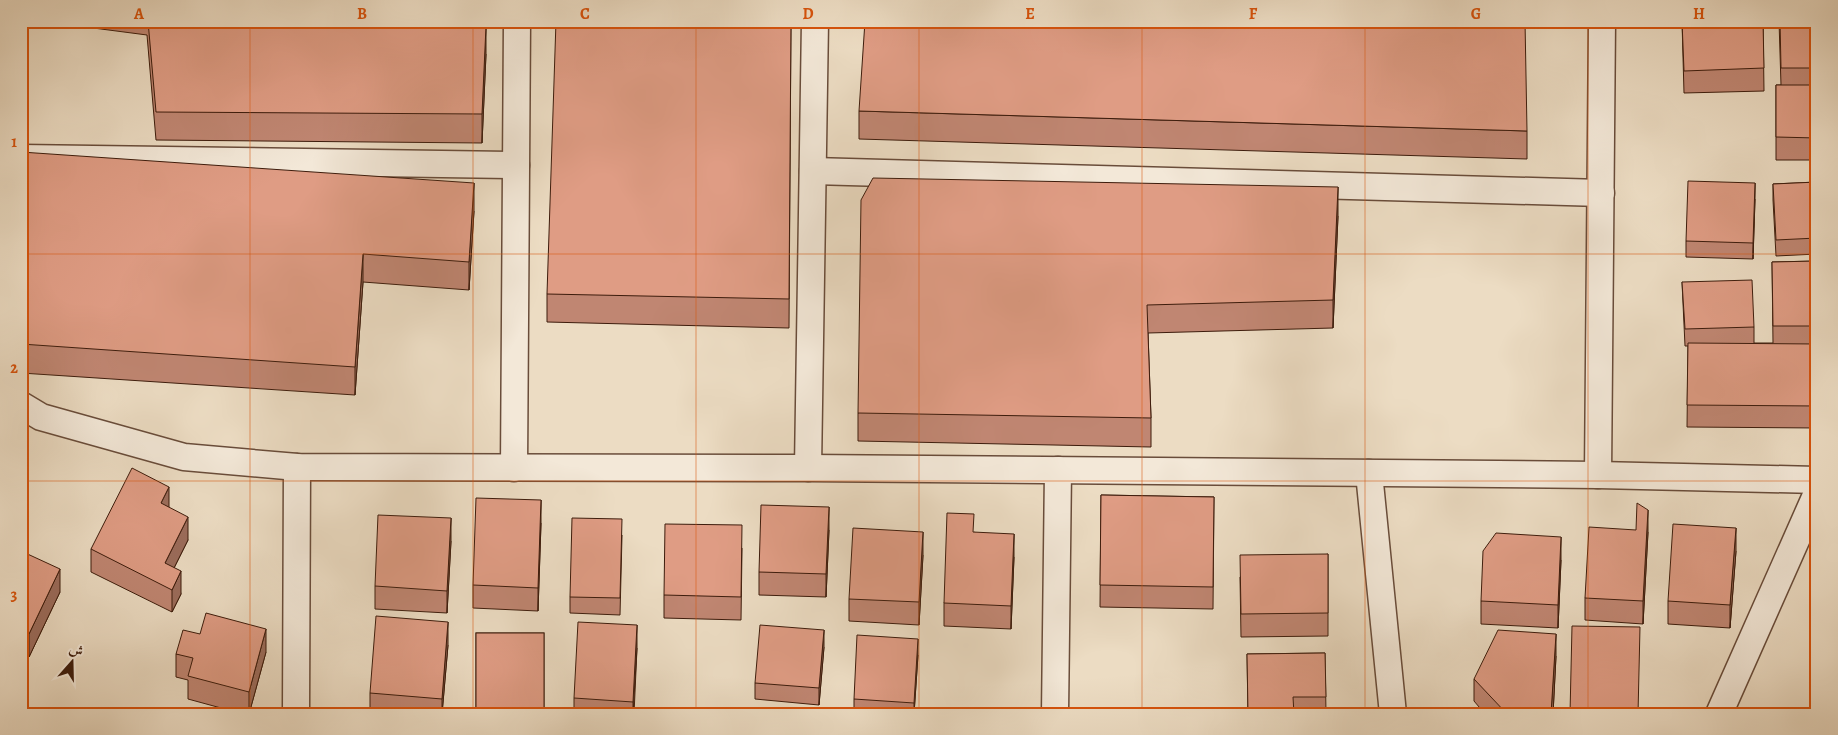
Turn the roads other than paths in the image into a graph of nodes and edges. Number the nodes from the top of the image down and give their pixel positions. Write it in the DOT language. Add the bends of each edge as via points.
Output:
graph roads {
  1 [pos="517,21"];
  2 [pos="815,21"];
  3 [pos="1602,21"];
  4 [pos="21,158"];
  5 [pos="516,164"];
  6 [pos="813,171"];
  7 [pos="1601,193"];
  8 [pos="21,405"];
  9 [pos="297,467"];
  10 [pos="514,468"];
  11 [pos="808,468"];
  12 [pos="1058,470"];
  13 [pos="1369,473"];
  14 [pos="1598,475"];
  15 [pos="1817,480"];
  16 [pos="1817,493"];
  17 [pos="296,714"];
  18 [pos="1055,714"];
  19 [pos="1393,714"];
  20 [pos="1719,714"];
  1 -- 5 [label="street"];
  2 -- 6 [label="street"];
  3 -- 7 [label="street"];
  4 -- 5 [label="street"];
  5 -- 10 [label="street"];
  6 -- 7 [label="street"];
  6 -- 11 [label="street"];
  7 -- 14 [label="street"];
  8 -- 9 [label="street" via="41,416 184,457"];
  9 -- 10 [label="street"];
  9 -- 17 [label="street"];
  10 -- 11 [label="street"];
  11 -- 12 [label="street"];
  12 -- 13 [label="street"];
  12 -- 18 [label="street"];
  13 -- 14 [label="street"];
  13 -- 19 [label="street"];
  14 -- 15 [label="street"];
  16 -- 20 [label="street"];
}
